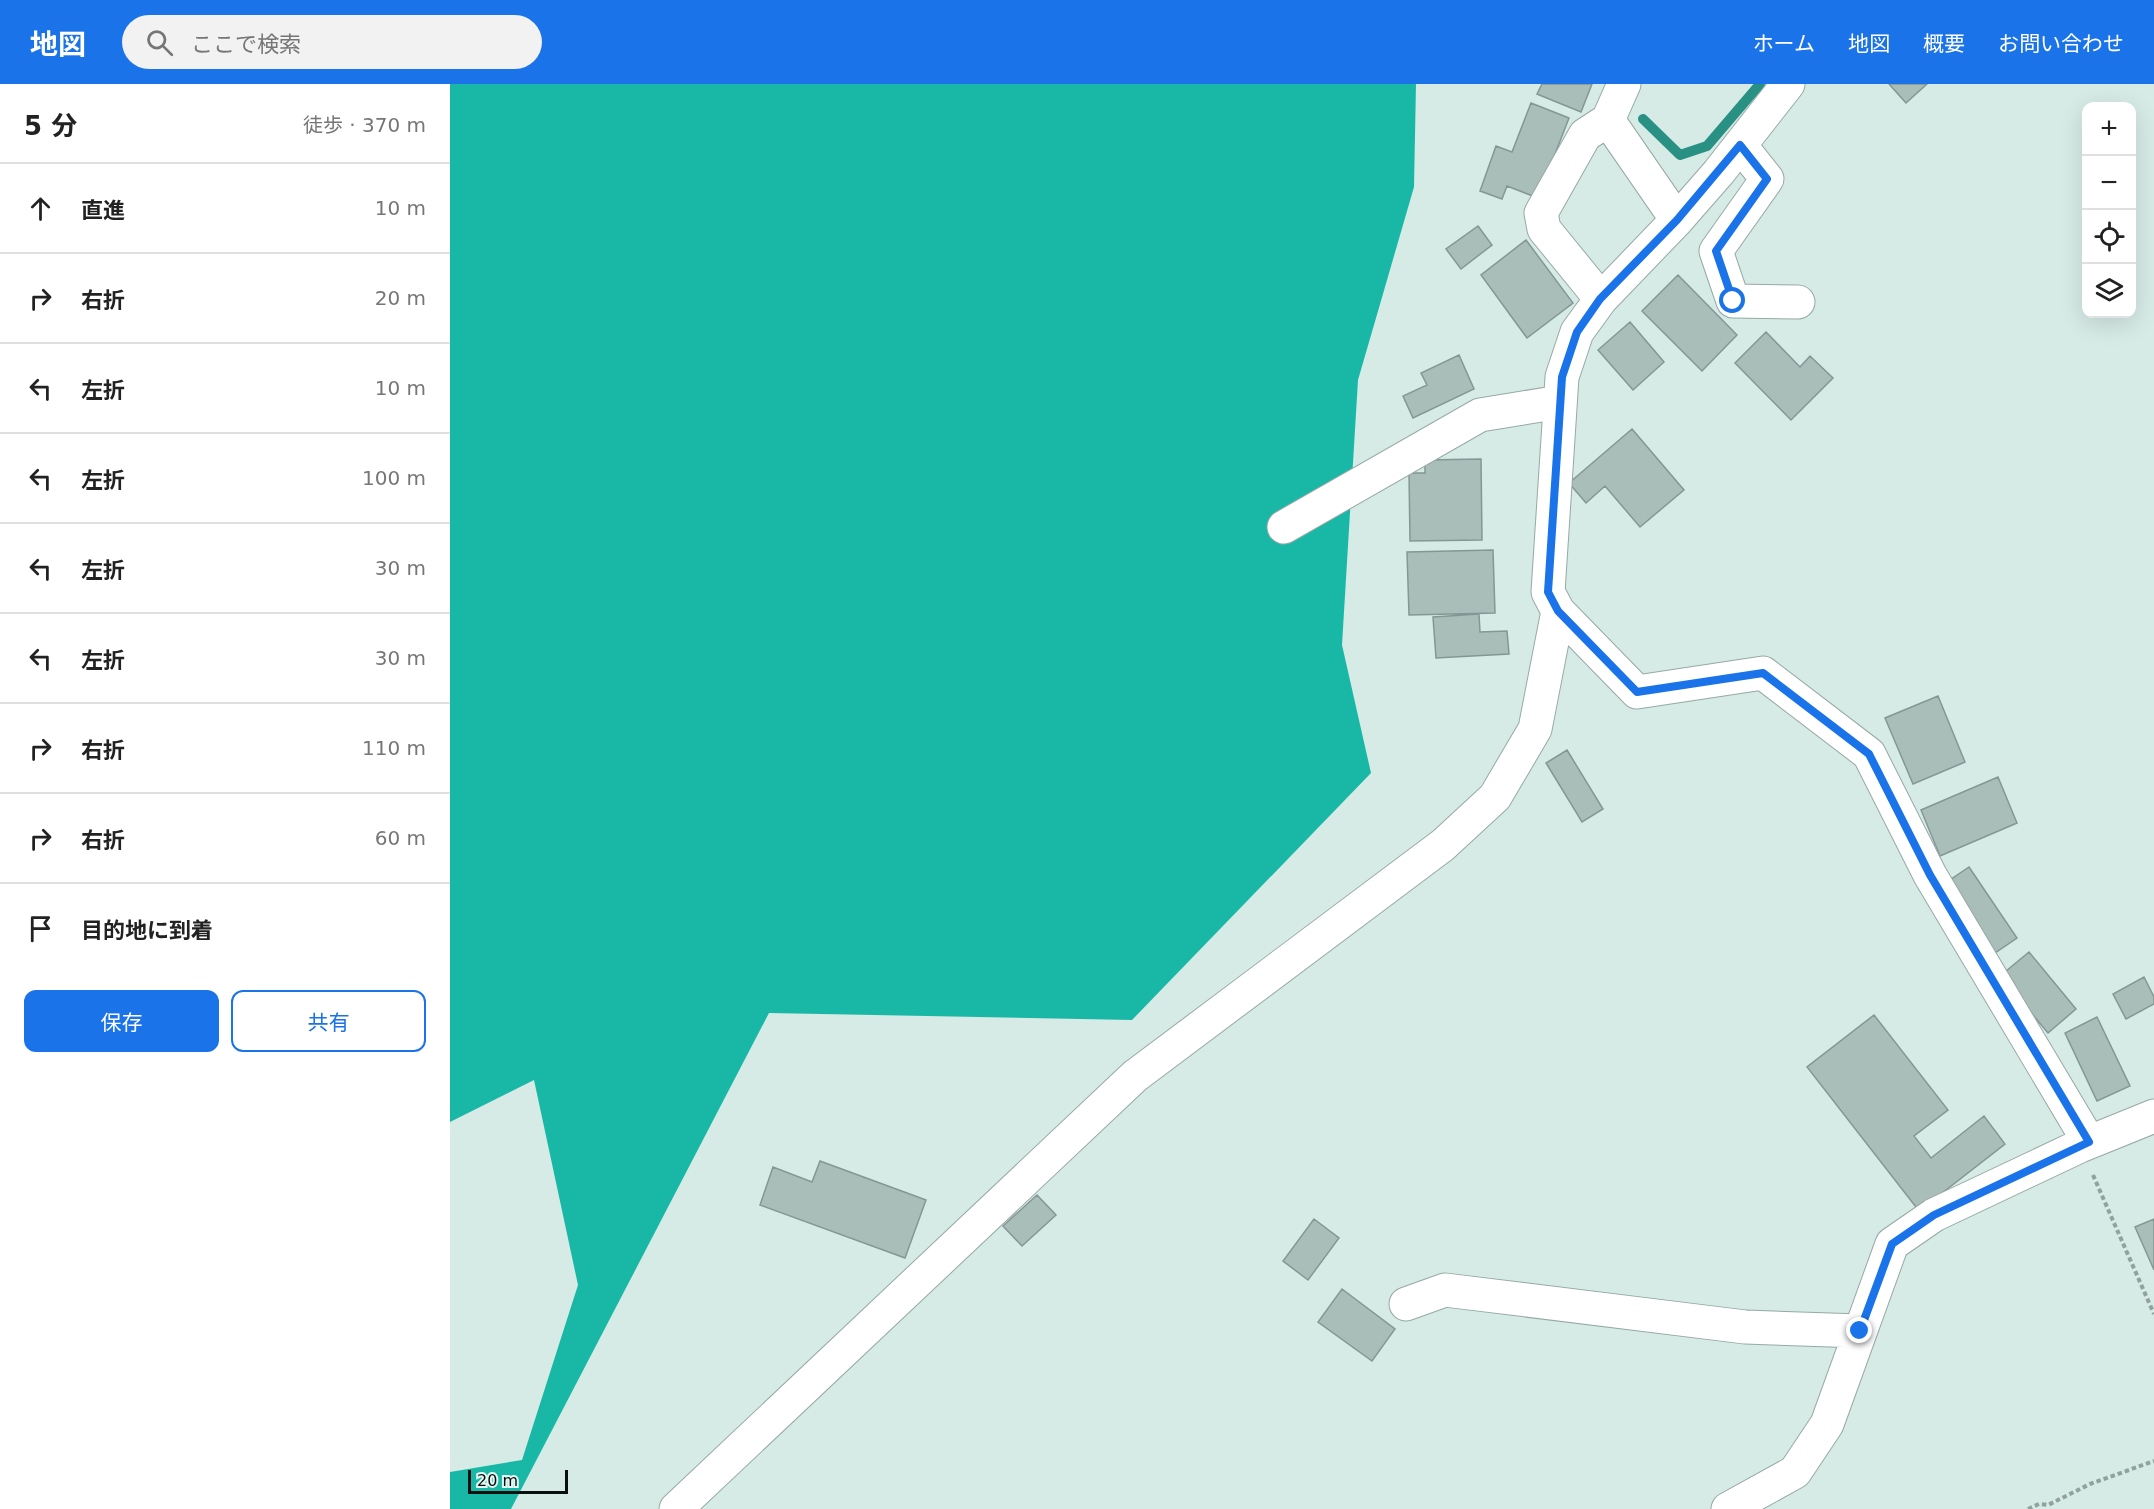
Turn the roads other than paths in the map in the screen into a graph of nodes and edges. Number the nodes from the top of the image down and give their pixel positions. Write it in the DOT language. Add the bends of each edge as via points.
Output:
graph roads {
  1 [pos="1624,84"];
  2 [pos="1788,84"];
  3 [pos="1608,120"];
  4 [pos="1740,145"];
  5 [pos="1677,220"];
  6 [pos="1600,299"];
  7 [pos="1798,302"];
  8 [pos="1560,402"];
  9 [pos="1284,527"];
  10 [pos="1558,611"];
  11 [pos="2154,1116"];
  12 [pos="2085,1144"];
  13 [pos="1406,1304"];
  14 [pos="1860,1331"];
  15 [pos="676,1509"];
  16 [pos="1728,1509"];
  1 -- 3 [label="street"];
  2 -- 4 [label="street"];
  3 -- 5 [label="street"];
  3 -- 6 [label="street" via="1586,135 1541,213 1544,229"];
  4 -- 5 [label="street"];
  4 -- 7 [label="street" via="1767,179 1716,251 1733,301"];
  5 -- 6 [label="street"];
  6 -- 8 [label="street" via="1577,332 1562,377"];
  8 -- 9 [label="street" via="1480,415"];
  8 -- 10 [label="street" via="1548,592"];
  10 -- 12 [label="street" via="1637,692 1763,673 1869,754 1930,875"];
  10 -- 15 [label="street" via="1536,729 1496,797 1443,845 1135,1076"];
  11 -- 12 [label="street"];
  12 -- 14 [label="street" via="1934,1215 1892,1244"];
  13 -- 14 [label="street" via="1445,1290 1745,1327"];
  14 -- 16 [label="street" via="1827,1424 1795,1472"];
}
